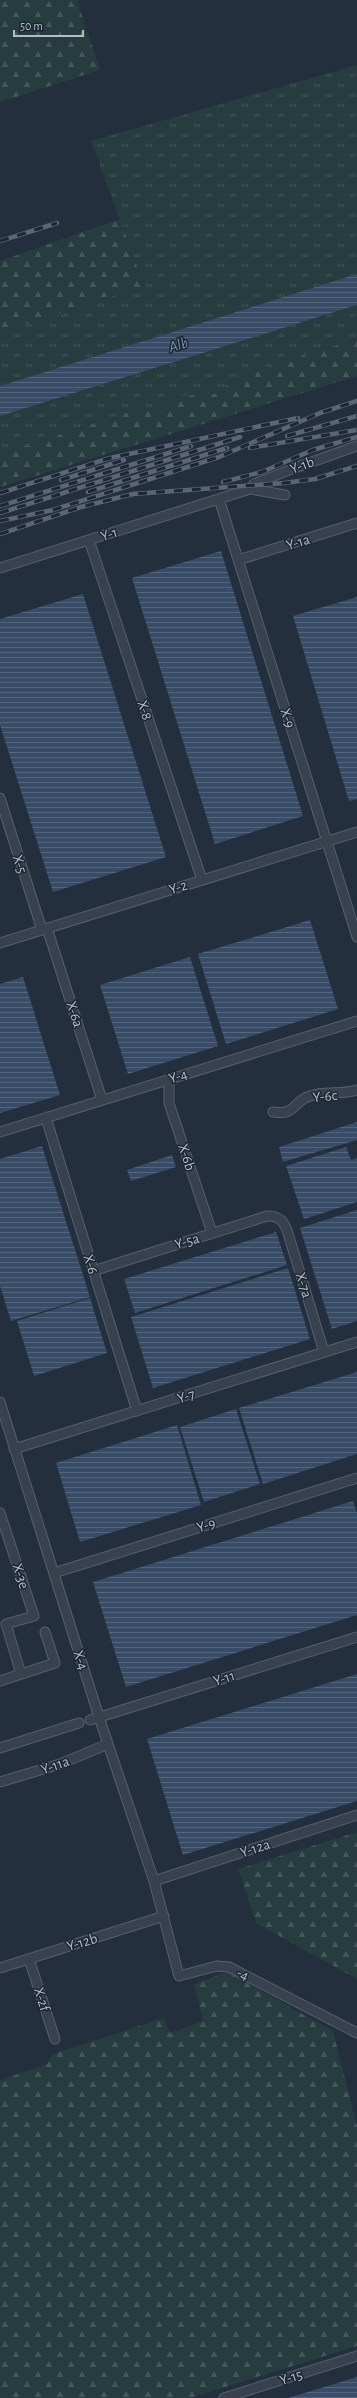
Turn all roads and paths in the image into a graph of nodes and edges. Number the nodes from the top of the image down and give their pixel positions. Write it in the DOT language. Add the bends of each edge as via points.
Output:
graph roads {
  1 [pos="357,446"];
  2 [pos="250,488"];
  3 [pos="285,495"];
  4 [pos="219,499"];
  5 [pos="357,523"];
  6 [pos="89,540"];
  7 [pos="238,560"];
  8 [pos="0,568"];
  9 [pos="0,798"];
  10 [pos="357,832"];
  11 [pos="327,841"];
  12 [pos="202,880"];
  13 [pos="44,929"];
  14 [pos="357,937"];
  15 [pos="0,943"];
  16 [pos="357,1021"];
  17 [pos="169,1079"];
  18 [pos="357,1090"];
  19 [pos="102,1100"];
  20 [pos="273,1112"];
  21 [pos="46,1118"];
  22 [pos="0,1132"];
  23 [pos="281,1220"];
  24 [pos="212,1233"];
  25 [pos="93,1270"];
  26 [pos="357,1342"];
  27 [pos="324,1352"];
  28 [pos="0,1402"];
  29 [pos="137,1411"];
  30 [pos="4,1428"];
  31 [pos="14,1449"];
  32 [pos="357,1478"];
  33 [pos="0,1513"];
  34 [pos="54,1573"];
  35 [pos="45,1632"];
  36 [pos="357,1637"];
  37 [pos="21,1674"];
  38 [pos="0,1681"];
  39 [pos="95,1719"];
  40 [pos="79,1724"];
  41 [pos="108,1744"];
  42 [pos="0,1748"];
  43 [pos="0,1782"];
  44 [pos="357,1815"];
  45 [pos="154,1881"];
  46 [pos="164,1916"];
  47 [pos="29,1959"];
  48 [pos="0,1968"];
  49 [pos="357,2033"];
  50 [pos="55,2039"];
  51 [pos="357,2356"];
  52 [pos="224,2398"];
  1 -- 2 [label="street, Y-1b" via="292,468"];
  2 -- 3 [label="street, Y-1b"];
  2 -- 4 [label="street, Y-1b"];
  4 -- 6 [label="street, Y-1"];
  4 -- 7 [label="street, X-9"];
  5 -- 7 [label="street, Y-1a"];
  6 -- 8 [label="street, Y-1"];
  6 -- 12 [label="street, X-8"];
  7 -- 11 [label="street, X-9"];
  9 -- 13 [label="street, X-5"];
  10 -- 11 [label="street, Y-2"];
  11 -- 12 [label="street, Y-2"];
  11 -- 14 [label="street, X-9"];
  12 -- 13 [label="street, Y-2"];
  13 -- 15 [label="street, Y-2"];
  13 -- 19 [label="street, X-6a"];
  16 -- 17 [label="street, Y-4"];
  17 -- 19 [label="street, Y-4"];
  17 -- 24 [label="street, X-6b" via="169,1102"];
  18 -- 20 [label="street, Y-6c" via="345,1094 326,1093 305,1098 294,1109 282,1113"];
  19 -- 21 [label="street, Y-4"];
  21 -- 22 [label="street, Y-4"];
  21 -- 25 [label="street, X-6"];
  23 -- 24 [label="street, Y-5a" via="267,1216"];
  23 -- 27 [label="street, X-7a" via="287,1230"];
  24 -- 25 [label="street, Y-5a"];
  25 -- 29 [label="street, X-6"];
  26 -- 27 [label="street, Y-7"];
  27 -- 29 [label="street, Y-7"];
  28 -- 30 [label="street, X-4"];
  29 -- 31 [label="street, Y-7"];
  30 -- 31 [label="street, X-4"];
  31 -- 34 [label="street, X-4"];
  32 -- 34 [label="street, Y-9"];
  33 -- 37 [label="street, X-3e" via="34,1616 6,1624"];
  34 -- 39 [label="street, X-4"];
  35 -- 37 [label="street" via="55,1663"];
  36 -- 39 [label="street, Y-11"];
  37 -- 38 [label="street"];
  39 -- 41 [label="street, X-4"];
  40 -- 42 [label="street"];
  41 -- 43 [label="street, Y-11a" via="60,1764"];
  41 -- 45 [label="street, X-4"];
  44 -- 45 [label="street, Y-12a"];
  45 -- 46 [label="street, X-4"];
  46 -- 47 [label="street, Y-12b"];
  46 -- 49 [label="street, -4" via="179,1976 217,1966 230,1967"];
  47 -- 48 [label="street, Y-12b"];
  47 -- 50 [label="street, X-2f"];
  51 -- 52 [label="street, Y-15"];
}
